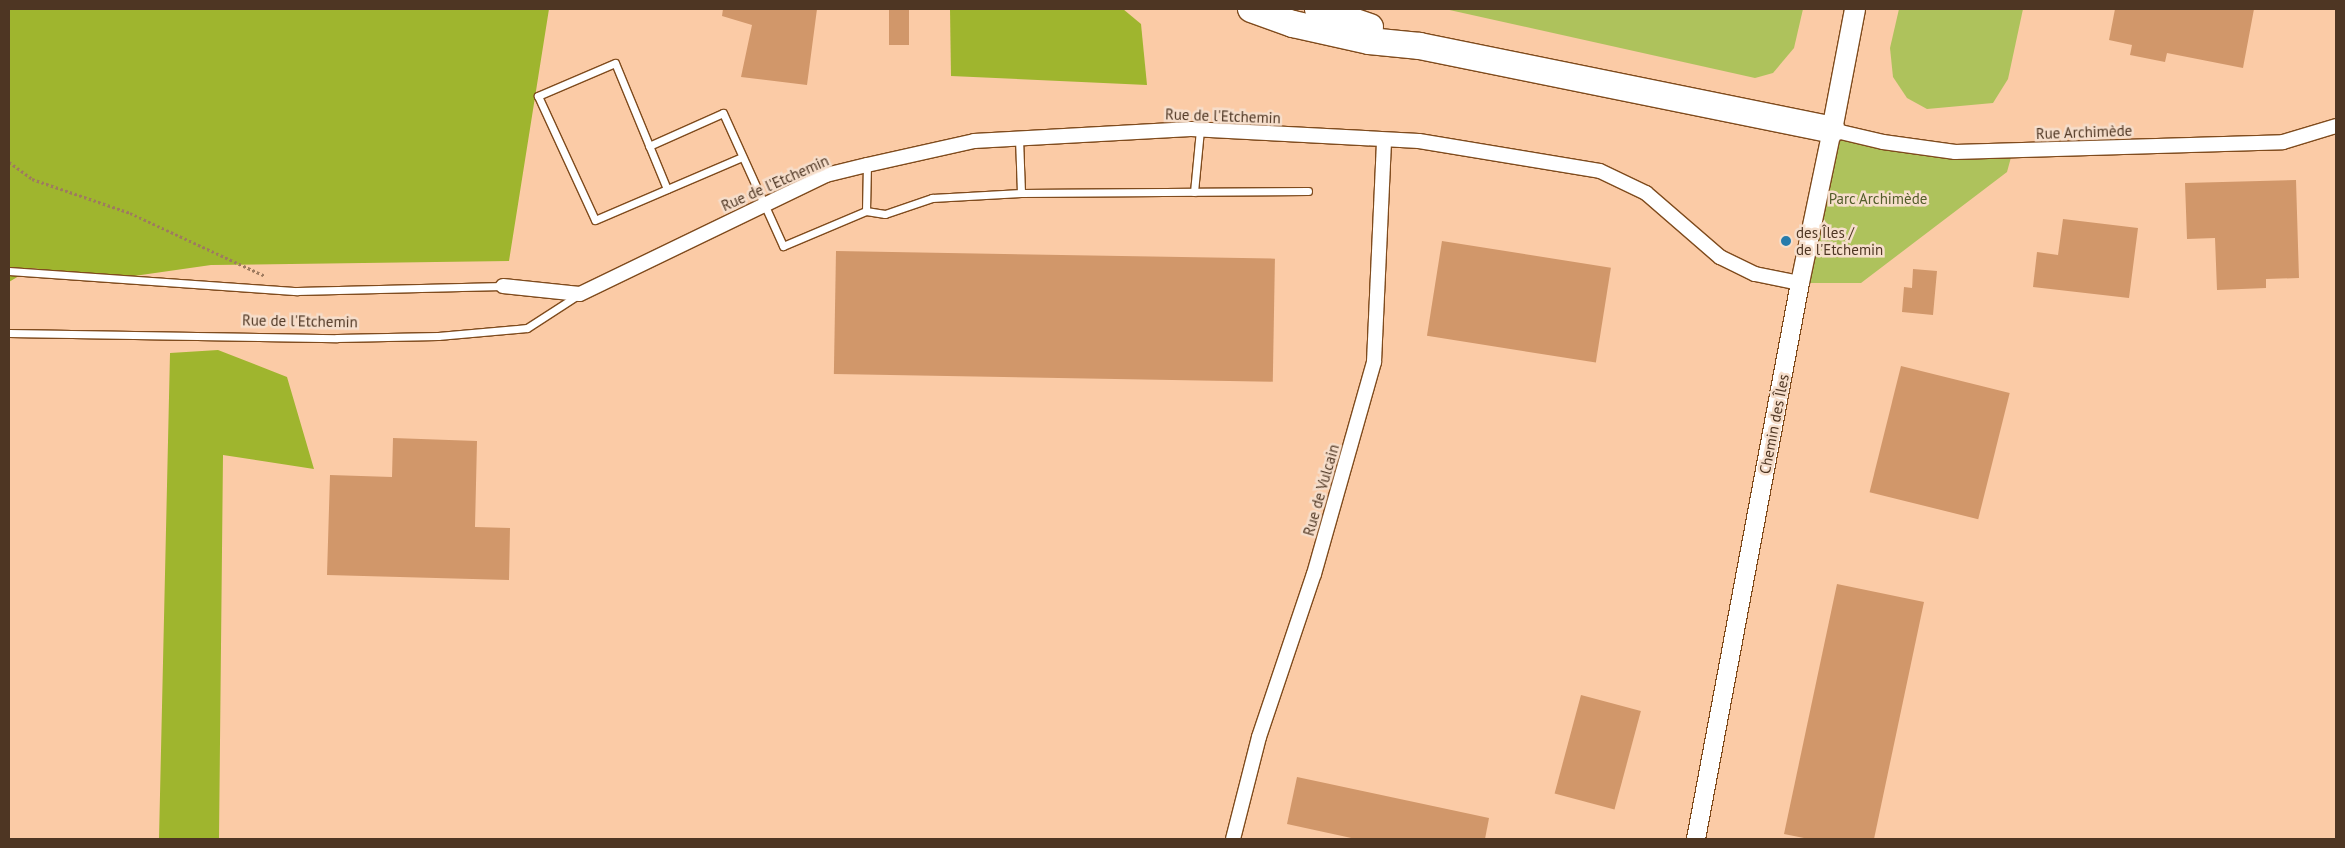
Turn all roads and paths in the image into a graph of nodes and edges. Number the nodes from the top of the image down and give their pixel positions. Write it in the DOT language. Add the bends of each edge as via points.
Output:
graph roads {
  1 [pos="1251,9"];
  2 [pos="1318,9"];
  3 [pos="1854,9"];
  4 [pos="1420,46"];
  5 [pos="2336,126"];
  6 [pos="1200,130"];
  7 [pos="1832,130"];
  8 [pos="1019,138"];
  9 [pos="1384,140"];
  10 [pos="649,146"];
  11 [pos="742,157"];
  12 [pos="9,162"];
  13 [pos="867,165"];
  14 [pos="667,189"];
  15 [pos="1194,192"];
  16 [pos="1308,192"];
  17 [pos="1021,193"];
  18 [pos="764,205"];
  19 [pos="866,211"];
  20 [pos="9,271"];
  21 [pos="1800,283"];
  22 [pos="503,286"];
  23 [pos="297,291"];
  24 [pos="580,294"];
  25 [pos="9,333"];
  26 [pos="1233,839"];
  27 [pos="1696,839"];
  1 -- 4 [label="highway" via="1293,24 1369,41"];
  2 -- 4 [label="highway"];
  3 -- 7 [label="main road, Chemin des Îles"];
  4 -- 7 [label="highway"];
  5 -- 7 [label="street, Rue Archimède" via="2283,142 1955,152 1882,142"];
  6 -- 8 [label="street, Rue de l'Etchemin"];
  6 -- 9 [label="street, Rue de l'Etchemin"];
  6 -- 15 [label="lane"];
  7 -- 21 [label="street, Chemin des Îles"];
  8 -- 13 [label="street, Rue de l'Etchemin" via="974,141"];
  8 -- 17 [label="lane"];
  9 -- 21 [label="street, Rue de l'Etchemin" via="1418,141 1600,171 1646,193 1720,257 1755,274"];
  9 -- 26 [label="street, Rue de Vulcain" via="1374,362 1314,574 1260,737"];
  10 -- 11 [label="lane" via="723,113"];
  10 -- 14 [label="lane"];
  10 -- 14 [label="lane" via="615,63 538,96 595,220"];
  11 -- 14 [label="lane"];
  11 -- 18 [label="lane"];
  12 -- 23 [label="path" via="32,180 130,213"];
  13 -- 18 [label="street, Rue de l'Etchemin" via="826,175"];
  13 -- 19 [label="lane"];
  15 -- 16 [label="lane"];
  15 -- 17 [label="lane"];
  17 -- 19 [label="lane" via="932,198 885,214"];
  18 -- 19 [label="lane" via="783,246"];
  18 -- 24 [label="street, Rue de l'Etchemin"];
  20 -- 23 [label="lane, Rue de l'Etchemin"];
  21 -- 27 [label="street, Chemin des Îles"];
  22 -- 23 [label="lane, Rue de l'Etchemin"];
  22 -- 24 [label="street, Rue de l'Etchemin"];
  24 -- 25 [label="lane, Rue de l'Etchemin" via="528,328 438,336 337,338"];
}
